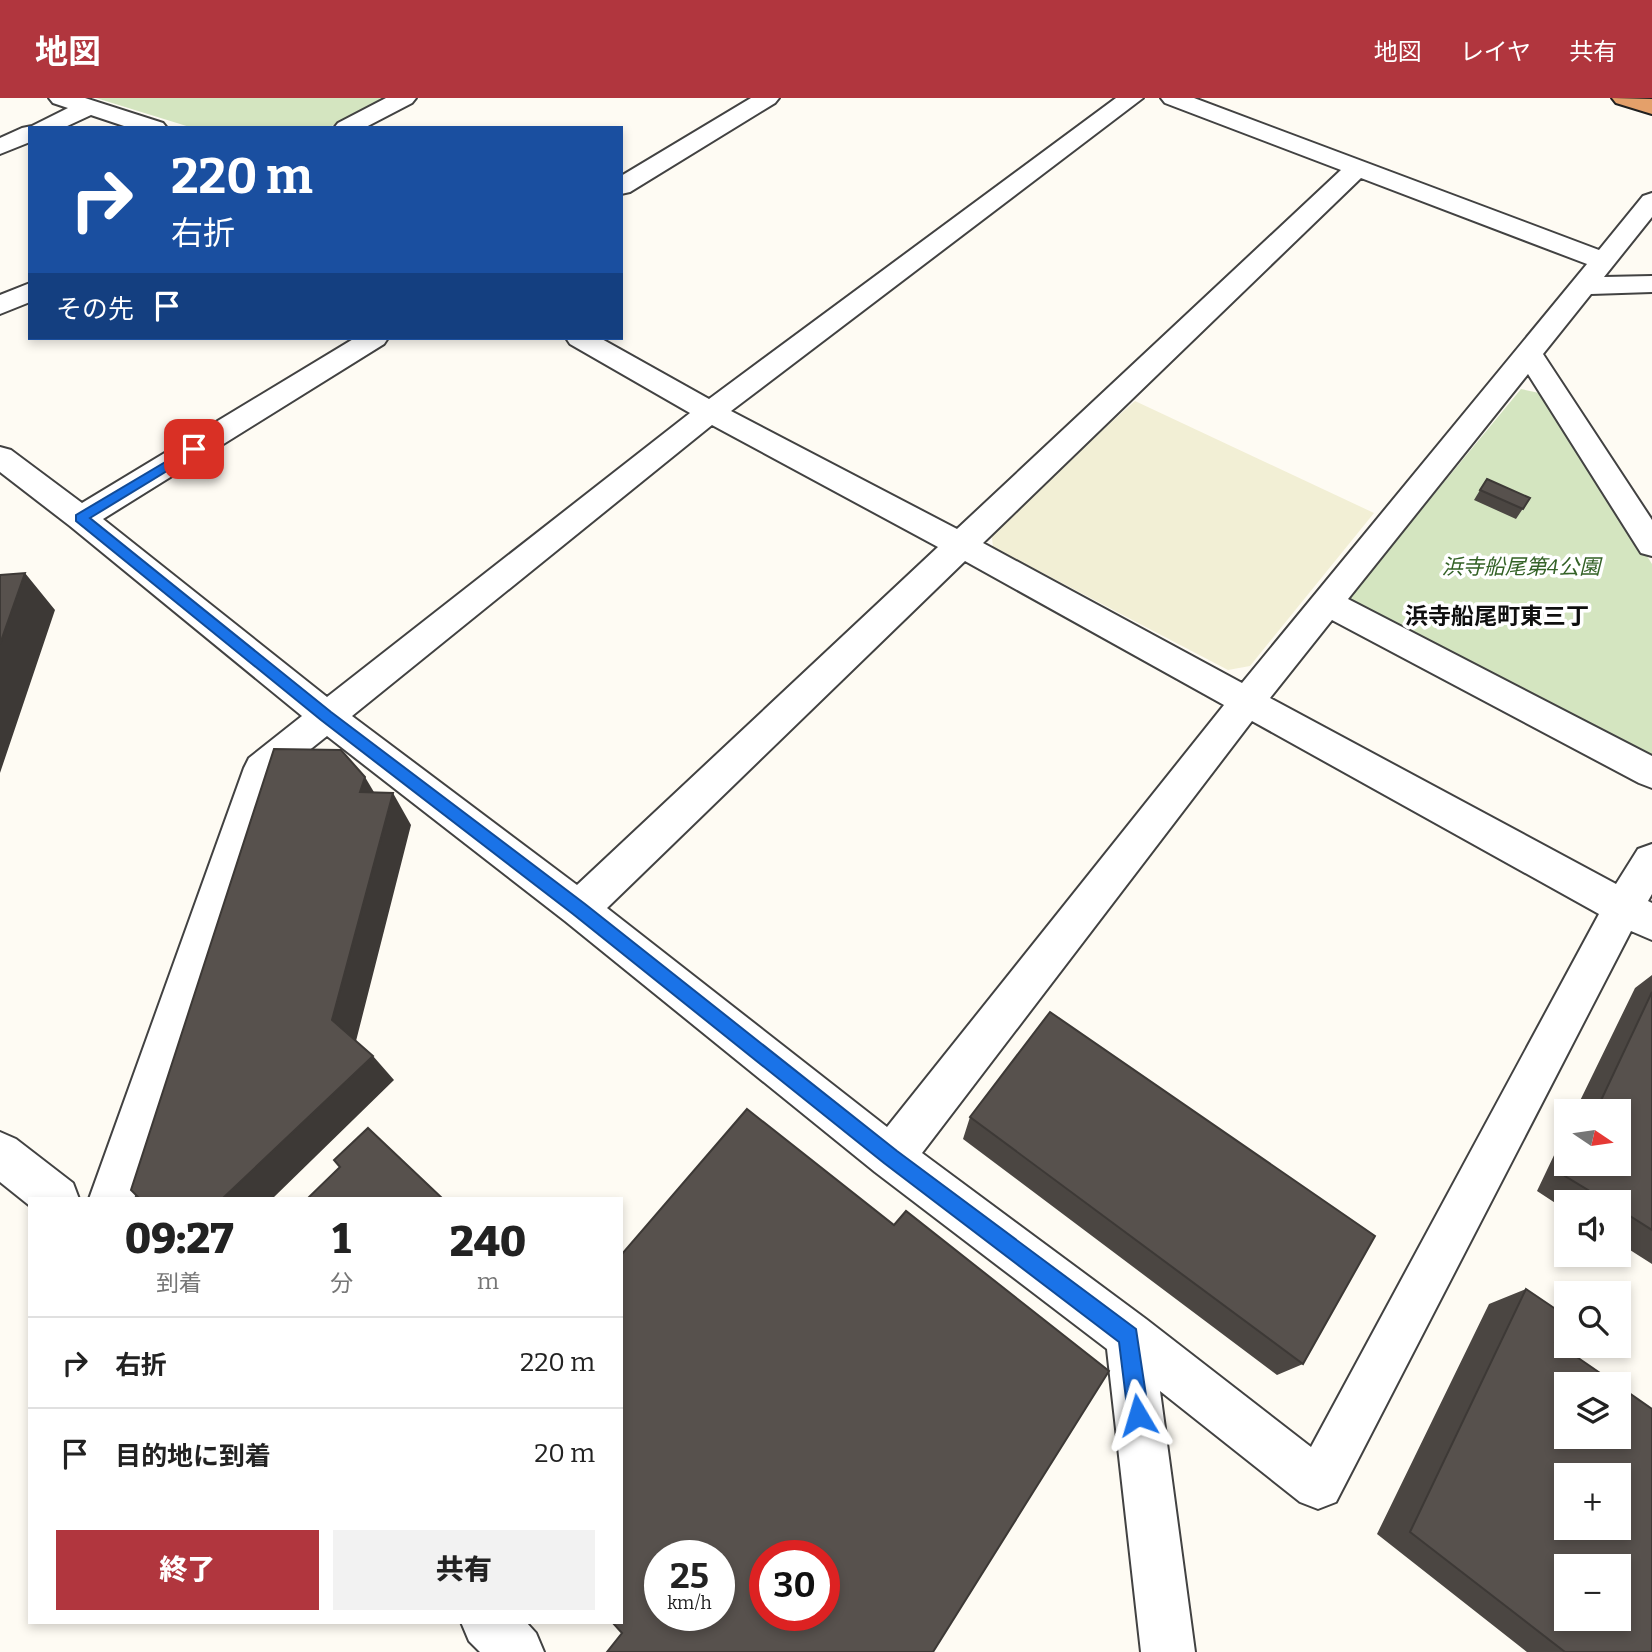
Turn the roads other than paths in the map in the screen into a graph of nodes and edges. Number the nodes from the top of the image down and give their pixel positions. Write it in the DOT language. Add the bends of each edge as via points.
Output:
graph roads {
  1 [pos="61,98"];
  2 [pos="404,98"];
  3 [pos="767,98"];
  4 [pos="1131,98"];
  5 [pos="1173,98"];
  6 [pos="1624,98"];
  7 [pos="89,107"];
  8 [pos="1652,107"];
  9 [pos="47,126"];
  10 [pos="149,126"];
  11 [pos="350,126"];
  12 [pos="28,134"];
  13 [pos="0,147"];
  14 [pos="1357,168"];
  15 [pos="623,186"];
  16 [pos="1652,201"];
  17 [pos="1594,274"];
  18 [pos="1652,284"];
  19 [pos="28,292"];
  20 [pos="0,306"];
  21 [pos="371,340"];
  22 [pos="583,340"];
  23 [pos="1529,354"];
  24 [pos="709,412"];
  25 [pos="0,457"];
  26 [pos="1637,499"];
  27 [pos="81,518"];
  28 [pos="959,544"];
  29 [pos="1652,545"];
  30 [pos="1327,603"];
  31 [pos="1246,703"];
  32 [pos="326,716"];
  33 [pos="1652,773"];
  34 [pos="1652,860"];
  35 [pos="579,909"];
  36 [pos="1638,916"];
  37 [pos="0,1154"];
  38 [pos="891,1157"];
  39 [pos="55,1197"];
  40 [pos="112,1197"];
  41 [pos="1129,1336"];
  42 [pos="490,1624"];
  43 [pos="517,1652"];
  44 [pos="1168,1652"];
  1 -- 7 [label="street"];
  2 -- 11 [label="street"];
  3 -- 15 [label="street"];
  4 -- 24 [label="street"];
  5 -- 14 [label="street"];
  6 -- 8 [label="highway"];
  7 -- 9 [label="street"];
  7 -- 10 [label="street"];
  12 -- 13 [label="street"];
  14 -- 17 [label="street"];
  14 -- 28 [label="street"];
  16 -- 17 [label="street"];
  17 -- 18 [label="street"];
  17 -- 23 [label="street"];
  19 -- 20 [label="street"];
  21 -- 27 [label="street"];
  22 -- 24 [label="street"];
  23 -- 26 [label="street"];
  23 -- 30 [label="street"];
  24 -- 28 [label="street"];
  24 -- 32 [label="street"];
  25 -- 27 [label="street"];
  26 -- 29 [label="street"];
  27 -- 32 [label="street"];
  28 -- 31 [label="street"];
  28 -- 35 [label="street"];
  30 -- 31 [label="street"];
  30 -- 33 [label="street"];
  31 -- 36 [label="street"];
  31 -- 38 [label="street"];
  32 -- 35 [label="street"];
  32 -- 40 [label="street" via="262,768"];
  34 -- 36 [label="street"];
  35 -- 38 [label="street"];
  36 -- 41 [label="street" via="1318,1485"];
  37 -- 39 [label="street"];
  38 -- 41 [label="street"];
  41 -- 44 [label="street"];
  42 -- 43 [label="street"];
}
